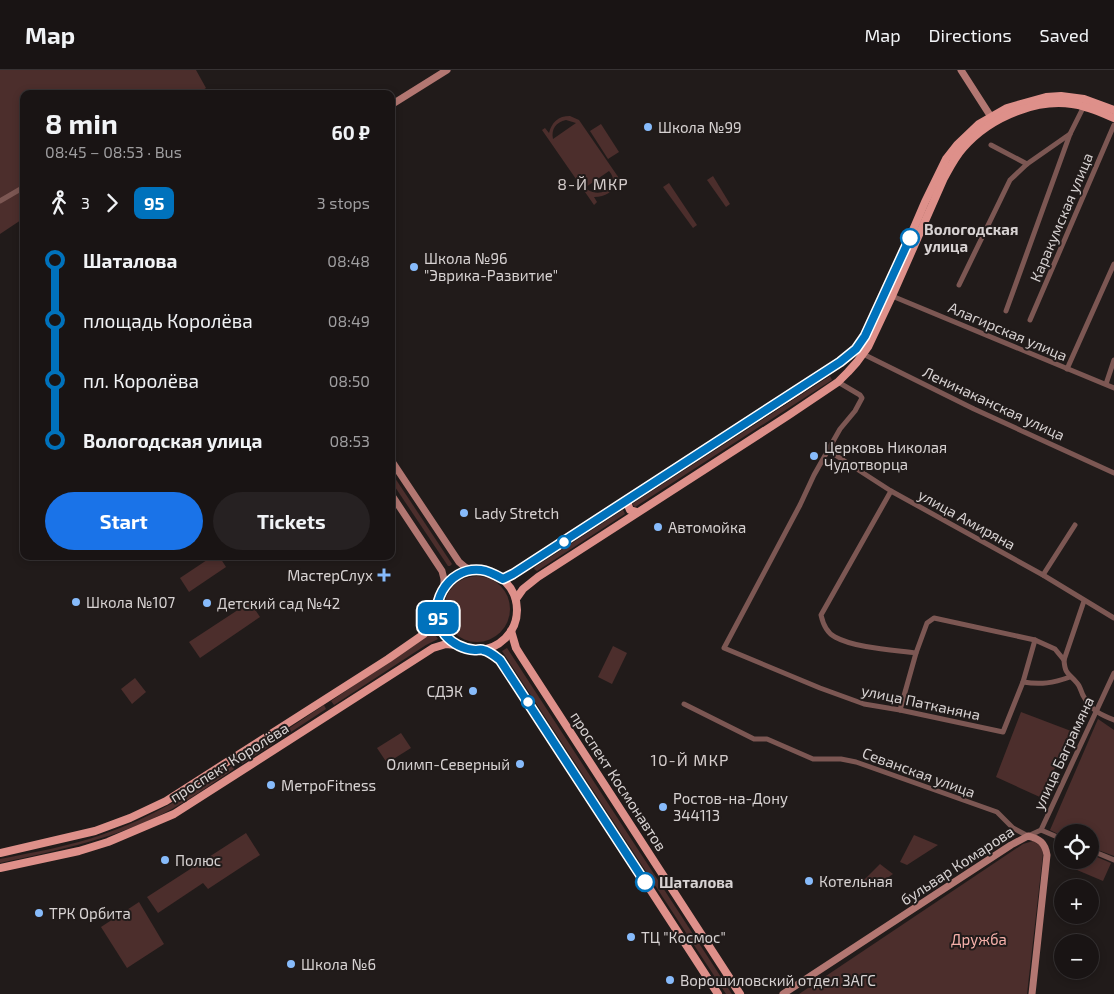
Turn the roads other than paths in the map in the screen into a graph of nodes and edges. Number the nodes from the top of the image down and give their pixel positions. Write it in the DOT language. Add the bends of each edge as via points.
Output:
graph roads {
  1 [pos="447,70"];
  2 [pos="961,70"];
  3 [pos="395,102"];
  4 [pos="1031,104"];
  5 [pos="1084,106"];
  6 [pos="1114,110"];
  7 [pos="1114,118"];
  8 [pos="993,120"];
  9 [pos="1114,125"];
  10 [pos="1070,134"];
  11 [pos="992,145"];
  12 [pos="1027,164"];
  13 [pos="20,189"];
  14 [pos="0,201"];
  15 [pos="1114,264"];
  16 [pos="959,285"];
  17 [pos="892,296"];
  18 [pos="1006,311"];
  19 [pos="1030,320"];
  20 [pos="863,354"];
  21 [pos="1114,360"];
  22 [pos="1067,369"];
  23 [pos="828,371"];
  24 [pos="838,382"];
  25 [pos="1106,384"];
  26 [pos="1114,388"];
  27 [pos="829,451"];
  28 [pos="395,466"];
  29 [pos="1114,473"];
  30 [pos="891,491"];
  31 [pos="628,499"];
  32 [pos="395,500"];
  33 [pos="637,512"];
  34 [pos="1075,525"];
  35 [pos="472,570"];
  36 [pos="1043,575"];
  37 [pos="503,579"];
  38 [pos="444,587"];
  39 [pos="516,599"];
  40 [pos="1084,601"];
  41 [pos="437,609"];
  42 [pos="1114,618"];
  43 [pos="511,631"];
  44 [pos="1035,640"];
  45 [pos="456,645"];
  46 [pos="484,650"];
  47 [pos="916,653"];
  48 [pos="1064,660"];
  49 [pos="1114,673"];
  50 [pos="1070,677"];
  51 [pos="1023,682"];
  52 [pos="322,701"];
  53 [pos="684,704"];
  54 [pos="900,710"];
  55 [pos="1095,712"];
  56 [pos="330,714"];
  57 [pos="1114,720"];
  58 [pos="238,755"];
  59 [pos="247,768"];
  60 [pos="1041,830"];
  61 [pos="1028,836"];
  62 [pos="1054,836"];
  63 [pos="0,853"];
  64 [pos="1099,854"];
  65 [pos="1114,860"];
  66 [pos="0,868"];
  67 [pos="718,994"];
  68 [pos="740,994"];
  69 [pos="783,994"];
  70 [pos="1032,994"];
  1 -- 3 [label="street"];
  2 -- 8 [label="street"];
  4 -- 5 [label="main road"];
  4 -- 6 [label="main road" via="1046,97 1061,96 1084,99"];
  4 -- 8 [label="main road" via="1007,108"];
  5 -- 7 [label="main road"];
  5 -- 10 [label="street"];
  8 -- 17 [label="main road" via="952,162"];
  8 -- 23 [label="main road" via="967,134 946,159 865,336 856,349"];
  9 -- 19 [label="street, Каракумская улица"];
  10 -- 12 [label="street"];
  10 -- 18 [label="street"];
  11 -- 12 [label="street"];
  12 -- 16 [label="street" via="1010,180"];
  13 -- 14 [label="street"];
  15 -- 22 [label="street"];
  17 -- 20 [label="main road"];
  17 -- 22 [label="street, Алагирская улица"];
  20 -- 24 [label="main road"];
  20 -- 29 [label="street, Ленинаканская улица"];
  21 -- 25 [label="street"];
  22 -- 25 [label="street, Алагирская улица"];
  23 -- 24 [label="main road"];
  23 -- 31 [label="main road"];
  24 -- 27 [label="street" via="862,398"];
  24 -- 33 [label="main road"];
  25 -- 26 [label="street, Алагирская улица"];
  27 -- 30 [label="street, улица Амиряна"];
  27 -- 54 [label="street, улица Патканяна" via="724,648 864,704"];
  28 -- 35 [label="street" via="459,562"];
  30 -- 36 [label="street, улица Амиряна"];
  30 -- 47 [label="street" via="821,615 823,624 834,636 848,642"];
  31 -- 33 [label="main road" via="630,510"];
  31 -- 37 [label="main road"];
  32 -- 38 [label="street" via="442,571"];
  33 -- 39 [label="main road" via="538,577"];
  34 -- 36 [label="street"];
  35 -- 37 [label="main road" via="491,572"];
  35 -- 38 [label="main road" via="453,578"];
  36 -- 40 [label="street, улица Амиряна"];
  37 -- 39 [label="main road"];
  38 -- 41 [label="main road"];
  39 -- 43 [label="main road" via="516,619"];
  40 -- 42 [label="street, улица Амиряна"];
  40 -- 48 [label="street"];
  41 -- 45 [label="main road" via="443,632"];
  41 -- 52 [label="main road, проспект Королёва" via="424,634"];
  43 -- 46 [label="main road" via="500,643"];
  43 -- 68 [label="main road, проспект Космонавтов" via="521,656"];
  44 -- 47 [label="street" via="934,618 927,623"];
  44 -- 48 [label="street" via="1055,649"];
  44 -- 51 [label="street"];
  45 -- 46 [label="main road"];
  45 -- 56 [label="main road, проспект Королёва" via="433,648"];
  46 -- 67 [label="main road" via="500,660 517,684"];
  47 -- 54 [label="street"];
  48 -- 50 [label="street"];
  49 -- 55 [label="street, улица Баграмяна"];
  50 -- 51 [label="street" via="1054,683"];
  50 -- 55 [label="street" via="1078,683"];
  51 -- 54 [label="street, улица Патканяна" via="1003,732"];
  52 -- 56 [label="main road" via="328,702 332,710"];
  52 -- 58 [label="main road, проспект Королёва"];
  53 -- 61 [label="street, Севанская улица" via="754,739 767,739 812,759 856,762 997,812 1013,828"];
  55 -- 57 [label="street"];
  55 -- 60 [label="street, улица Баграмяна"];
  56 -- 59 [label="main road, проспект Королёва"];
  58 -- 59 [label="main road" via="237,766"];
  58 -- 63 [label="main road, проспект Королёва" via="166,800 130,818 74,837"];
  59 -- 66 [label="main road, проспект Королёва" via="174,814 137,831 78,852"];
  60 -- 61 [label="street, улица Баграмяна"];
  60 -- 62 [label="street"];
  61 -- 69 [label="street, бульвар Комарова"];
  61 -- 70 [label="street, бульвар Комарова" via="1043,843 1047,855"];
  64 -- 65 [label="street"];
}
